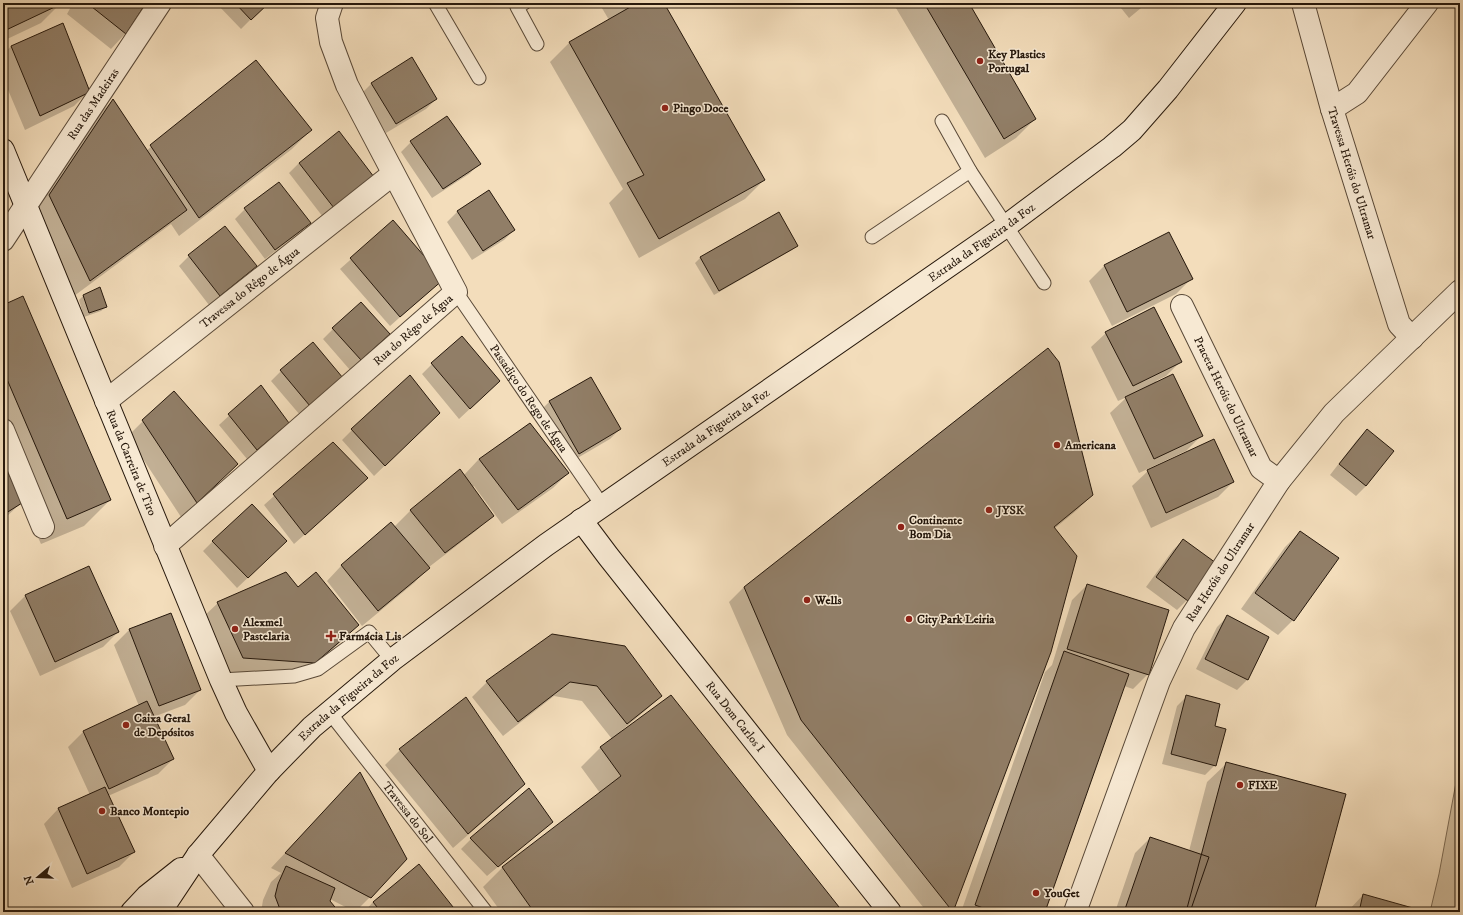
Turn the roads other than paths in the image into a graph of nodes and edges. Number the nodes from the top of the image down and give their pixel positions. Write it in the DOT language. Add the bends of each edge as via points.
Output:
graph roads {
  1 [pos="160,3"];
  2 [pos="332,3"];
  3 [pos="435,3"];
  4 [pos="524,3"];
  5 [pos="1235,3"];
  6 [pos="1302,3"];
  7 [pos="1427,3"];
  8 [pos="537,44"];
  9 [pos="479,78"];
  10 [pos="1332,109"];
  11 [pos="942,121"];
  12 [pos="3,150"];
  13 [pos="970,171"];
  14 [pos="393,174"];
  15 [pos="26,206"];
  16 [pos="1006,226"];
  17 [pos="872,237"];
  18 [pos="3,240"];
  19 [pos="1044,283"];
  20 [pos="1460,291"];
  21 [pos="456,292"];
  22 [pos="1182,306"];
  23 [pos="1412,338"];
  24 [pos="106,401"];
  25 [pos="3,430"];
  26 [pos="1278,481"];
  27 [pos="602,505"];
  28 [pos="581,520"];
  29 [pos="43,527"];
  30 [pos="165,546"];
  31 [pos="392,660"];
  32 [pos="220,680"];
  33 [pos="330,713"];
  34 [pos="269,771"];
  35 [pos="198,855"];
  36 [pos="132,912"];
  37 [pos="160,912"];
  38 [pos="243,912"];
  39 [pos="486,912"];
  40 [pos="890,912"];
  41 [pos="1075,912"];
  1 -- 15 [label="street, Rua das Madeiras"];
  2 -- 14 [label="street, Rua do Rêgo de Água" via="327,18 331,42 347,85"];
  3 -- 9 [label="lane"];
  4 -- 8 [label="lane" via="517,7"];
  5 -- 16 [label="street, Estrada da Figueira da Foz" via="1168,89 1132,130"];
  6 -- 10 [label="street, Travessa Heróis do Ultramar"];
  7 -- 10 [label="street" via="1357,93"];
  10 -- 23 [label="street, Travessa Heróis do Ultramar" via="1399,324"];
  11 -- 13 [label="lane"];
  12 -- 15 [label="street, Rua da Carreira de Tiro"];
  13 -- 16 [label="lane"];
  13 -- 17 [label="lane"];
  14 -- 21 [label="street, Rua do Rêgo de Água"];
  14 -- 24 [label="street, Travessa do Rêgo de Água"];
  15 -- 18 [label="street, Rua das Madeiras"];
  15 -- 24 [label="street, Rua da Carreira de Tiro"];
  16 -- 19 [label="lane"];
  16 -- 27 [label="street, Estrada da Figueira da Foz"];
  20 -- 23 [label="street, Rua Heróis do Ultramar"];
  21 -- 27 [label="lane, Passadiço do Rego de Água"];
  21 -- 30 [label="street, Rua do Rêgo de Água"];
  22 -- 26 [label="street, Praceta Heróis do Ultramar" via="1261,468"];
  23 -- 26 [label="street, Rua Heróis do Ultramar" via="1334,413"];
  24 -- 30 [label="street, Rua da Carreira de Tiro"];
  25 -- 29 [label="street"];
  26 -- 41 [label="street, Rua Heróis do Ultramar" via="1184,628 1159,681"];
  27 -- 28 [label="street, Estrada da Figueira da Foz"];
  28 -- 31 [label="street, Estrada da Figueira da Foz"];
  28 -- 40 [label="street, Rua Dom Carlos I"];
  30 -- 32 [label="street, Rua da Carreira de Tiro"];
  31 -- 32 [label="lane" via="369,632 318,669 294,676"];
  31 -- 33 [label="street, Estrada da Figueira da Foz"];
  32 -- 34 [label="street, Rua da Carreira de Tiro"];
  33 -- 34 [label="street, Estrada da Figueira da Foz" via="312,727"];
  33 -- 39 [label="lane, Travessa do Sol"];
  34 -- 35 [label="street, Estrada da Figueira da Foz"];
  35 -- 36 [label="street" via="147,896"];
  35 -- 37 [label="street"];
  35 -- 38 [label="street"];
}
